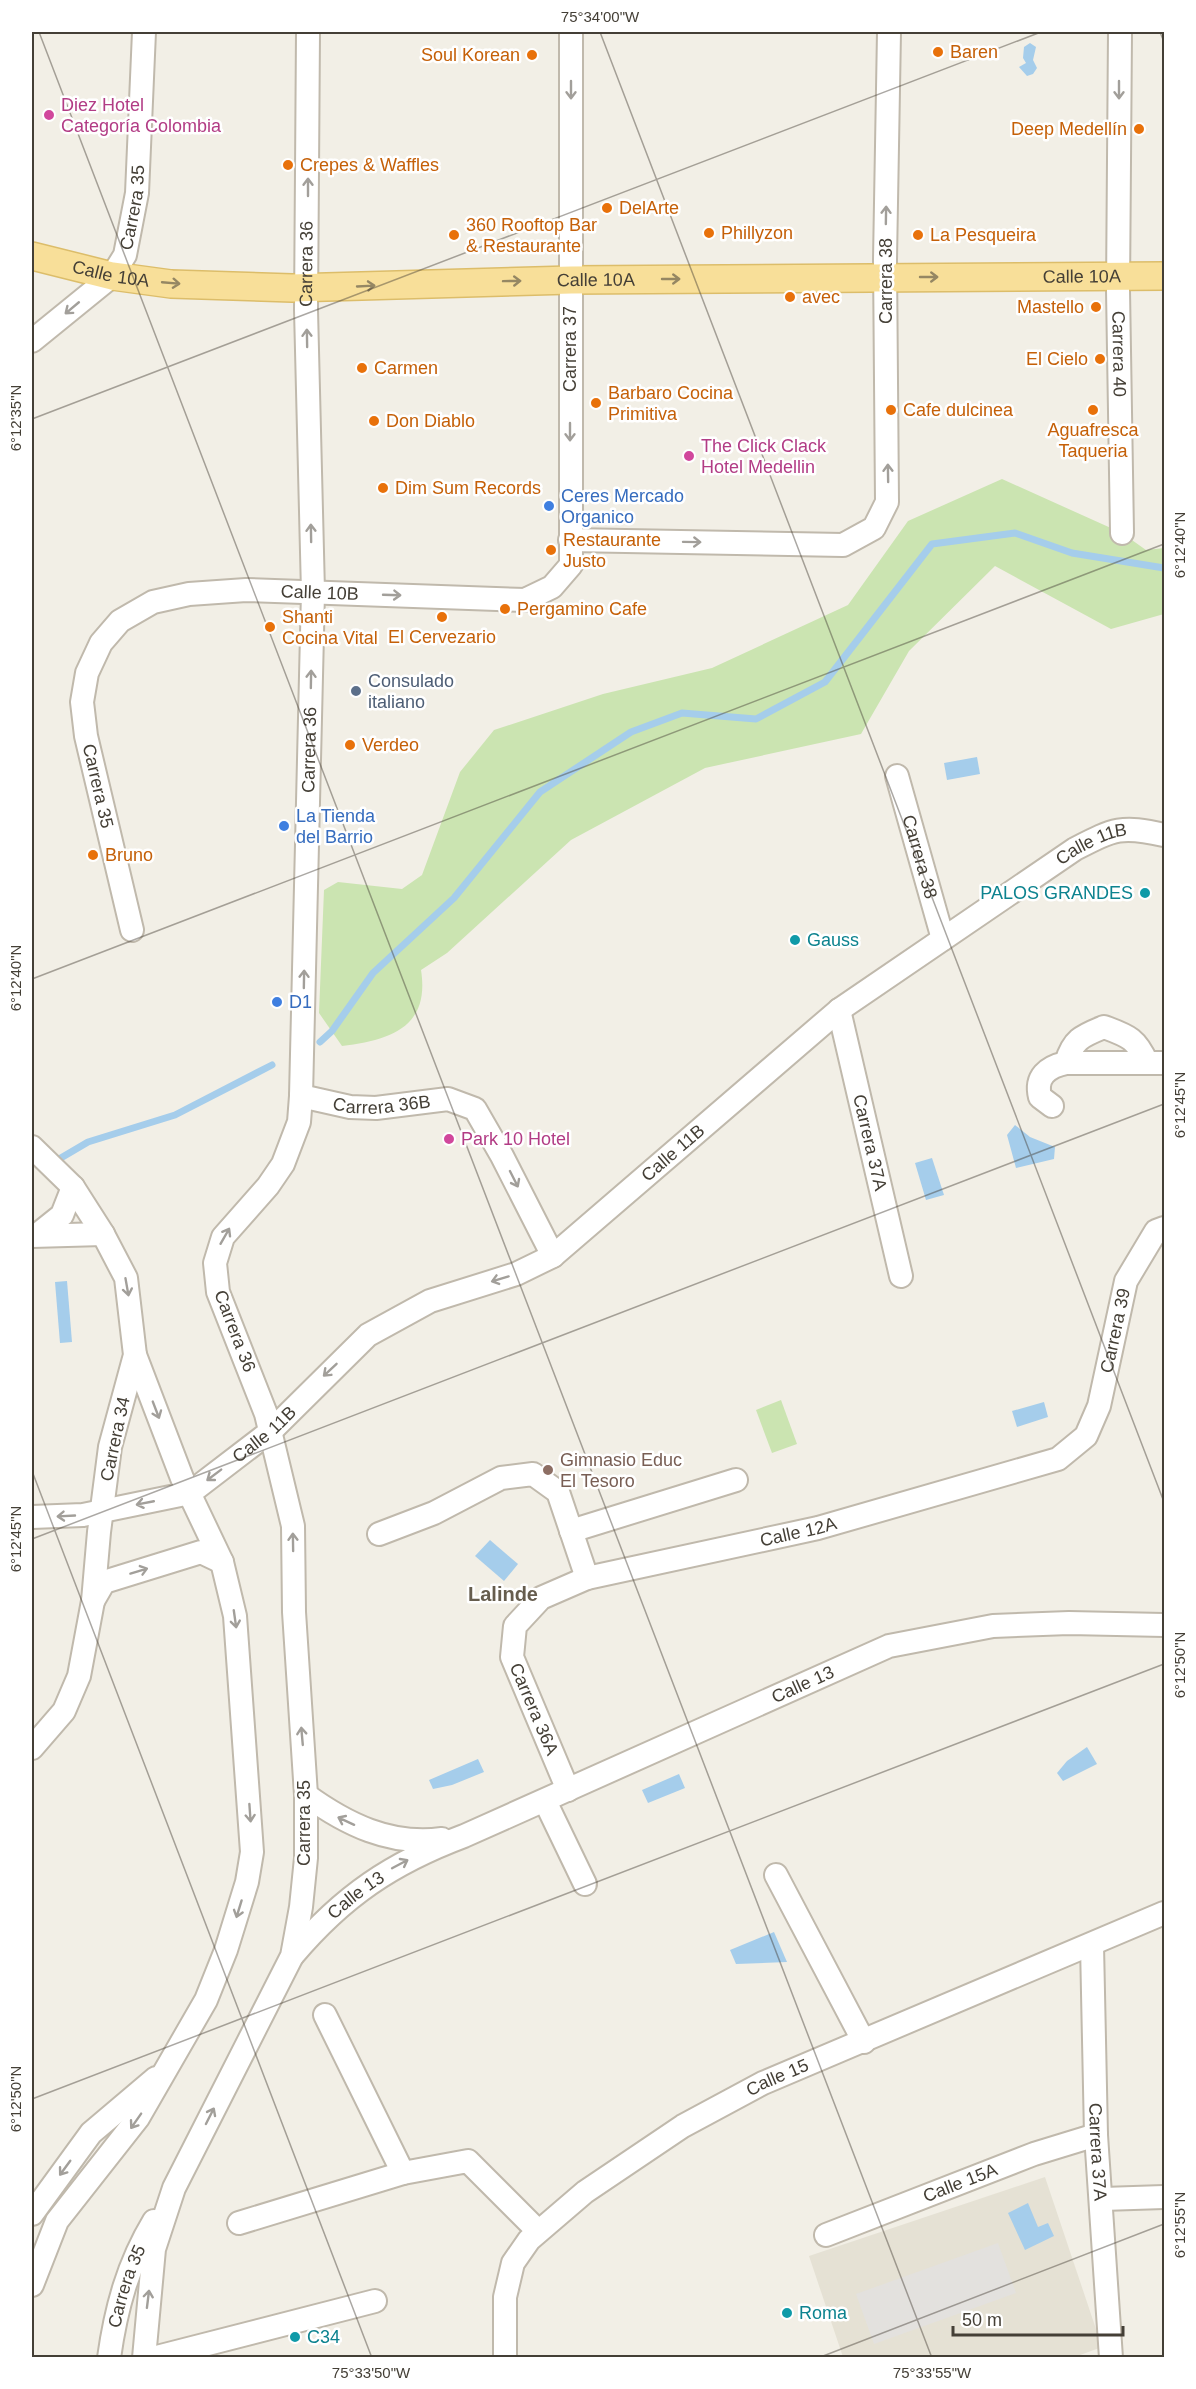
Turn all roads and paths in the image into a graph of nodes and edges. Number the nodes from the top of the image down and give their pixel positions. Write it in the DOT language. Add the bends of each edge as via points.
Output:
graph roads {
  1 [pos="144,32"];
  2 [pos="308,32"];
  3 [pos="571,32"];
  4 [pos="889,32"];
  5 [pos="1120,32"];
  6 [pos="32,256"];
  7 [pos="112,276"];
  8 [pos="1118,276"];
  9 [pos="1164,276"];
  10 [pos="885,277"];
  11 [pos="571,280"];
  12 [pos="307,288"];
  13 [pos="32,341"];
  14 [pos="1122,534"];
  15 [pos="570,540"];
  16 [pos="552,587"];
  17 [pos="313,592"];
  18 [pos="101,643"];
  19 [pos="897,776"];
  20 [pos="1164,835"];
  21 [pos="132,930"];
  22 [pos="943,939"];
  23 [pos="839,1010"];
  24 [pos="1066,1063"];
  25 [pos="1156,1063"];
  26 [pos="301,1096"];
  27 [pos="1053,1106"];
  28 [pos="35,1151"];
  29 [pos="67,1181"];
  30 [pos="1160,1230"];
  31 [pos="103,1234"];
  32 [pos="34,1236"];
  33 [pos="553,1256"];
  34 [pos="901,1276"];
  35 [pos="135,1355"];
  36 [pos="271,1431"];
  37 [pos="1086,1436"];
  38 [pos="736,1480"];
  39 [pos="190,1493"];
  40 [pos="101,1512"];
  41 [pos="32,1517"];
  42 [pos="571,1530"];
  43 [pos="379,1534"];
  44 [pos="222,1562"];
  45 [pos="587,1578"];
  46 [pos="93,1601"];
  47 [pos="1164,1625"];
  48 [pos="515,1626"];
  49 [pos="32,1748"];
  50 [pos="568,1790"];
  51 [pos="306,1795"];
  52 [pos="545,1801"];
  53 [pos="464,1836"];
  54 [pos="776,1875"];
  55 [pos="585,1884"];
  56 [pos="1164,1913"];
  57 [pos="1092,1945"];
  58 [pos="292,1956"];
  59 [pos="325,2015"];
  60 [pos="864,2042"];
  61 [pos="166,2070"];
  62 [pos="1096,2135"];
  63 [pos="403,2173"];
  64 [pos="174,2188"];
  65 [pos="1164,2197"];
  66 [pos="1103,2199"];
  67 [pos="32,2214"];
  68 [pos="239,2223"];
  69 [pos="538,2231"];
  70 [pos="826,2235"];
  71 [pos="32,2285"];
  72 [pos="375,2301"];
  73 [pos="109,2358"];
  74 [pos="144,2358"];
  75 [pos="153,2358"];
  76 [pos="505,2358"];
  77 [pos="1111,2358"];
  1 -- 7 [label="street, Carrera 35" via="137,193 125,255"];
  12 -- 2 [label="street, Carrera 36, one-way"];
  3 -- 11 [label="street, Carrera 37, one-way"];
  10 -- 4 [label="street, Carrera 38, one-way"];
  5 -- 8 [label="street, Carrera 40, one-way"];
  6 -- 7 [label="main road, Calle 10A"];
  7 -- 12 [label="main road, Calle 10A, one-way" via="171,284"];
  7 -- 13 [label="street, Carrera 35, one-way"];
  8 -- 9 [label="main road, Calle 10A"];
  10 -- 8 [label="main road, Calle 10A, one-way"];
  8 -- 14 [label="street, Carrera 40"];
  11 -- 10 [label="main road, Calle 10A, one-way"];
  15 -- 10 [label="street, Carrera 38, one-way" via="843,545 874,528 887,502"];
  12 -- 11 [label="main road, Calle 10A, one-way"];
  11 -- 15 [label="street, Carrera 37, one-way"];
  17 -- 12 [label="street, Carrera 36, one-way"];
  15 -- 16 [label="street, Carrera 37" via="571,565"];
  17 -- 16 [label="street, Calle 10B, one-way" via="525,600"];
  17 -- 18 [label="street, Calle 10B" via="246,590 189,594 153,602 120,621"];
  26 -- 17 [label="street, Carrera 36, one-way"];
  18 -- 21 [label="street, Carrera 35" via="87,673 82,702 86,736"];
  19 -- 22 [label="street, Carrera 38"];
  20 -- 22 [label="street, Calle 11B" via="1133,827 1106,833 1075,849"];
  22 -- 23 [label="street, Calle 11B"];
  23 -- 33 [label="street, Calle 11B"];
  23 -- 34 [label="street, Carrera 37A"];
  24 -- 25 [label="street"];
  24 -- 25 [label="street" via="1071,1046 1104,1027 1127,1035"];
  24 -- 27 [label="street" via="1043,1074 1038,1088 1040,1097"];
  26 -- 33 [label="street, Carrera 36B, one-way" via="350,1107 376,1108 448,1099 475,1109"];
  36 -- 26 [label="street, Carrera 36, one-way" via="218,1292 215,1263 231,1225 283,1164 295,1137"];
  28 -- 29 [label="street, Carrera 34"];
  29 -- 31 [label="street, Carrera 34"];
  29 -- 32 [label="street" via="70,1199 62,1215"];
  30 -- 37 [label="street, Carrera 39" via="1126,1281 1099,1406"];
  31 -- 32 [label="street"];
  31 -- 35 [label="street, Carrera 34, one-way" via="126,1278"];
  33 -- 36 [label="street, Calle 11B, one-way" via="516,1274 430,1301 368,1335"];
  35 -- 39 [label="street, one-way"];
  35 -- 40 [label="street, Carrera 34" via="110,1447"];
  36 -- 39 [label="street, Calle 11B, one-way"];
  51 -- 36 [label="street, Carrera 35, one-way" via="294,1612 293,1526"];
  37 -- 45 [label="street, Calle 12A" via="1058,1459 818,1528"];
  38 -- 42 [label="street"];
  39 -- 40 [label="street, Calle 11B, one-way"];
  39 -- 44 [label="street"];
  40 -- 41 [label="street, Calle 11B, one-way"];
  40 -- 46 [label="street, Carrera 34"];
  42 -- 43 [label="street" via="558,1492 533,1474 501,1478 435,1513"];
  42 -- 45 [label="street"];
  46 -- 44 [label="street, one-way" via="104,1582 201,1552"];
  44 -- 61 [label="street, one-way" via="235,1616 252,1852 247,1882 217,1975"];
  45 -- 48 [label="street, Calle 12A" via="541,1598"];
  46 -- 49 [label="street, Carrera 34" via="79,1676 64,1711"];
  47 -- 50 [label="street, Calle 13" via="993,1626 889,1646"];
  48 -- 50 [label="street, Carrera 36A" via="512,1657"];
  50 -- 52 [label="street, Calle 13"];
  53 -- 51 [label="street, Calle 13, one-way" via="431,1841 398,1839 335,1816"];
  51 -- 58 [label="street, Carrera 35" via="306,1858"];
  52 -- 53 [label="street, Calle 13"];
  52 -- 55 [label="street"];
  58 -- 53 [label="street, Calle 13, one-way" via="320,1924 378,1877 424,1851"];
  54 -- 60 [label="street"];
  56 -- 57 [label="street, Calle 15"];
  57 -- 60 [label="street, Calle 15"];
  57 -- 62 [label="street, Carrera 37A"];
  64 -- 58 [label="street, Carrera 35, one-way"];
  59 -- 63 [label="street"];
  60 -- 69 [label="street, Calle 15" via="763,2082 683,2126 585,2192"];
  61 -- 67 [label="street, one-way" via="90,2133"];
  61 -- 71 [label="street, one-way" via="138,2118 57,2222"];
  62 -- 66 [label="street, Carrera 37A"];
  62 -- 70 [label="street, Calle 15A" via="1034,2154"];
  63 -- 68 [label="street"];
  63 -- 69 [label="street" via="468,2161"];
  64 -- 73 [label="street, Carrera 35" via="137,2250 118,2303"];
  74 -- 64 [label="street, Carrera 35, one-way" via="154,2249"];
  65 -- 66 [label="street"];
  66 -- 77 [label="street, Carrera 37A"];
  69 -- 76 [label="street, Calle 15" via="513,2263 505,2298"];
  72 -- 75 [label="street"];
}
